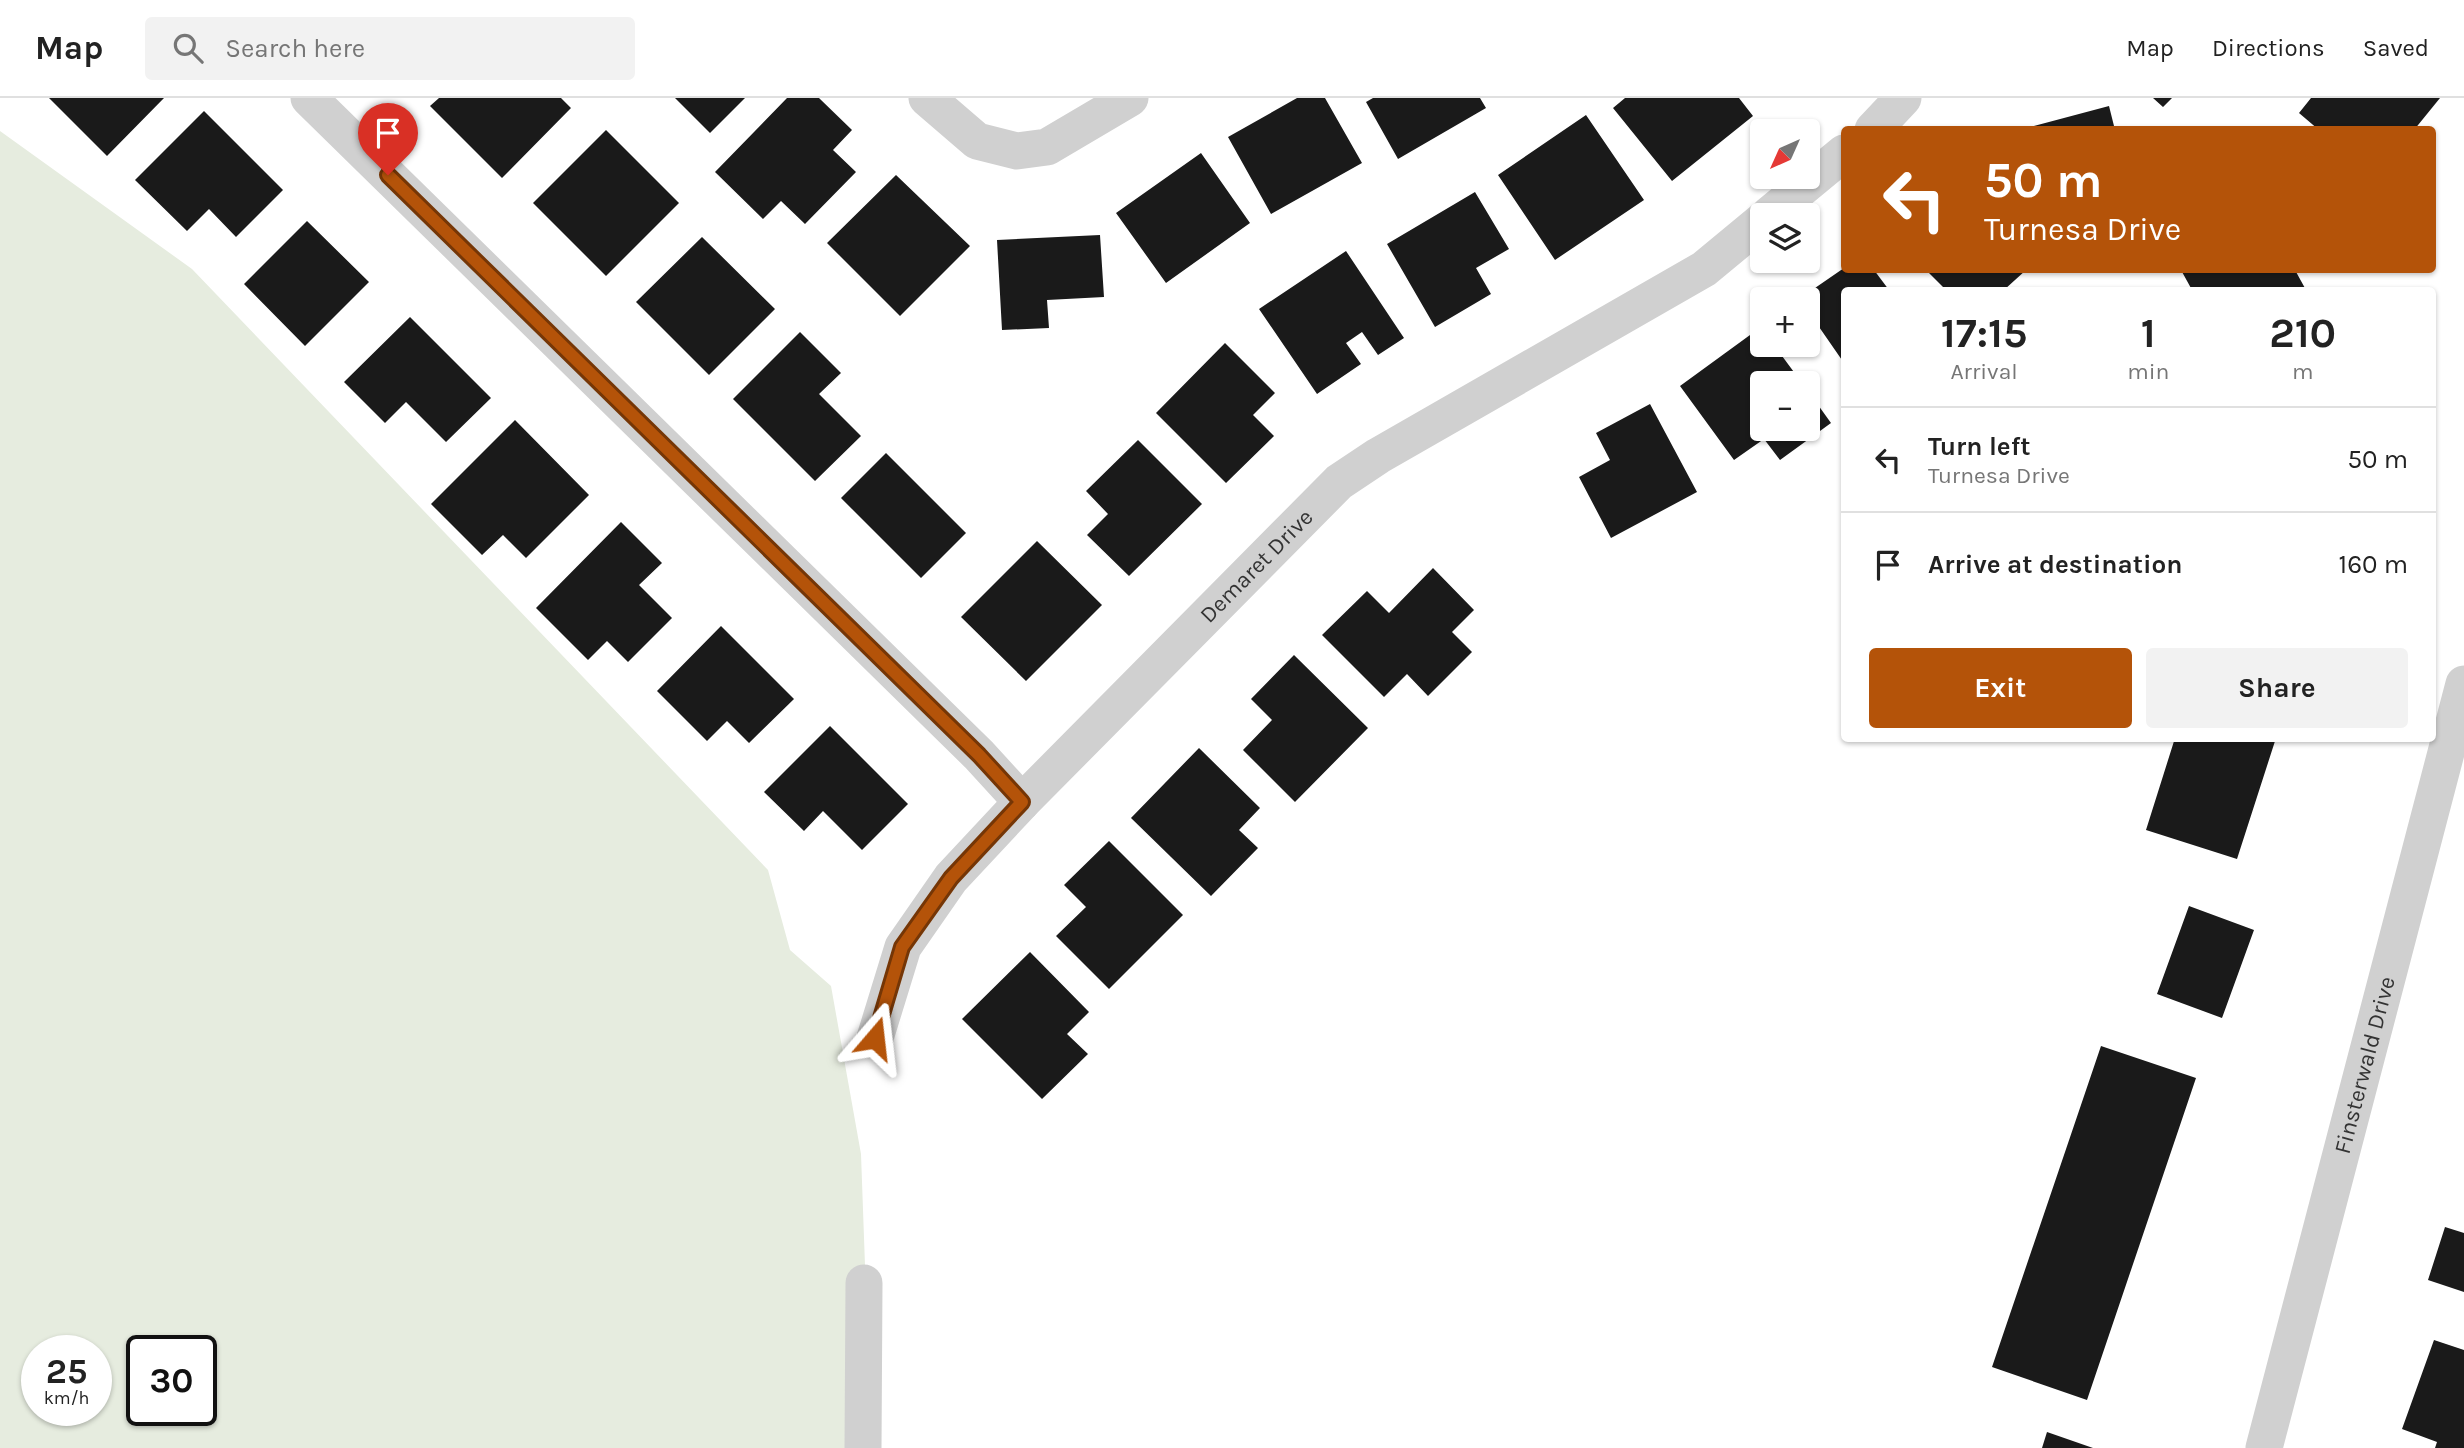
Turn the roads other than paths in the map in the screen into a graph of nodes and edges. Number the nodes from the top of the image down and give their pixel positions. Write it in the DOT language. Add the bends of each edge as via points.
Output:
graph roads {
  1 [pos="309,98"];
  2 [pos="927,98"];
  3 [pos="1130,98"];
  4 [pos="1903,98"];
  5 [pos="1877,126"];
  6 [pos="1841,155"];
  7 [pos="1784,203"];
  8 [pos="1750,231"];
  9 [pos="2464,684"];
  10 [pos="1022,802"];
  11 [pos="875,1038"];
  12 [pos="863,1283"];
  13 [pos="863,1448"];
  14 [pos="2264,1448"];
  1 -- 10 [label="street"];
  2 -- 3 [label="street" via="977,141 1017,151 1047,147"];
  4 -- 5 [label="street"];
  6 -- 7 [label="street"];
  8 -- 10 [label="street, Demaret Drive" via="1704,269 1339,482"];
  9 -- 14 [label="street, Finsterwald Drive"];
  10 -- 11 [label="street, Demaret Drive" via="951,878 902,947"];
  12 -- 13 [label="street"];
}
